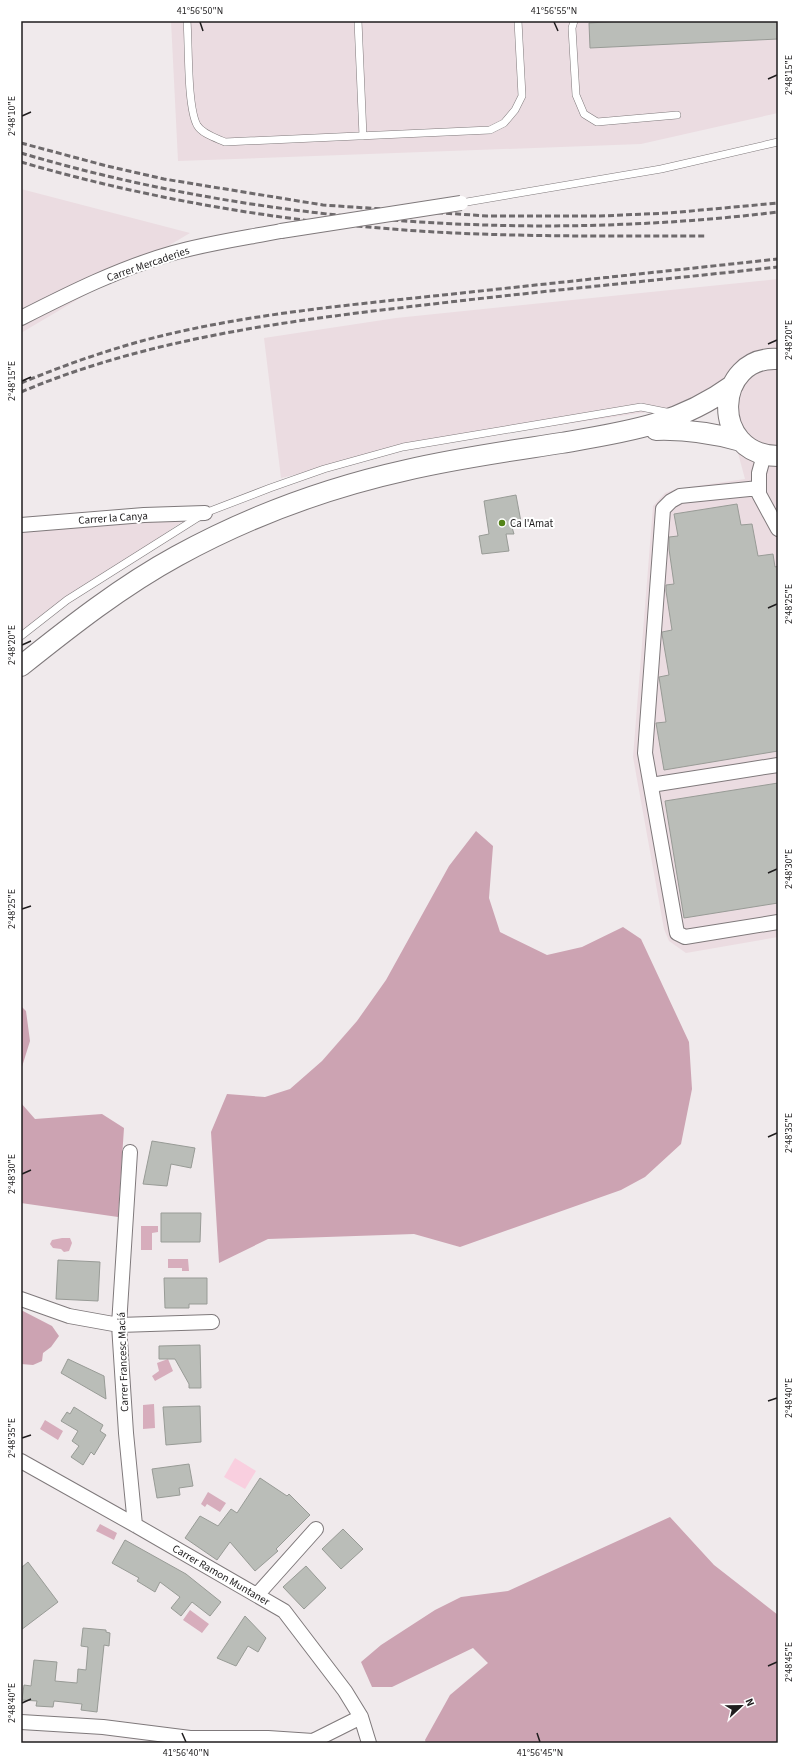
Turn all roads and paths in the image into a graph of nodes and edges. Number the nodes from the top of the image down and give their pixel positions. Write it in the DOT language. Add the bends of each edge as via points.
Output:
graph roads {
  1 [pos="187,21"];
  2 [pos="358,21"];
  3 [pos="518,21"];
  4 [pos="574,21"];
  5 [pos="677,115"];
  6 [pos="363,136"];
  7 [pos="778,142"];
  8 [pos="460,203"];
  9 [pos="21,318"];
  10 [pos="777,359"];
  11 [pos="732,385"];
  12 [pos="681,415"];
  13 [pos="638,430"];
  14 [pos="740,441"];
  15 [pos="771,455"];
  16 [pos="759,488"];
  17 [pos="205,513"];
  18 [pos="21,525"];
  19 [pos="778,528"];
  20 [pos="21,636"];
  21 [pos="21,666"];
  22 [pos="778,765"];
  23 [pos="650,785"];
  24 [pos="778,922"];
  25 [pos="130,1152"];
  26 [pos="21,1299"];
  27 [pos="212,1322"];
  28 [pos="119,1325"];
  29 [pos="21,1461"];
  30 [pos="135,1525"];
  31 [pos="316,1529"];
  32 [pos="257,1595"];
  33 [pos="360,1717"];
  34 [pos="21,1722"];
  35 [pos="369,1743"];
  1 -- 6 [label="lane" via="192,110 197,126 210,136 225,142"];
  2 -- 6 [label="lane"];
  3 -- 6 [label="lane" via="522,96 504,123 490,130"];
  4 -- 5 [label="lane" via="572,28 576,95 584,114 597,122"];
  7 -- 8 [label="lane" via="661,169"];
  8 -- 9 [label="street, Carrer Mercaderies, bridge" via="281,231 199,247 146,262 88,285"];
  10 -- 11 [label="main road" via="752,365 744,370"];
  11 -- 12 [label="main road" via="712,400"];
  11 -- 14 [label="main road" via="728,414 732,429"];
  12 -- 13 [label="main road"];
  12 -- 17 [label="lane" via="641,407 403,447 324,468"];
  13 -- 14 [label="main road" via="684,429"];
  13 -- 21 [label="main road" via="408,470 331,489 278,507 224,531 148,573 77,622"];
  14 -- 15 [label="main road" via="755,451"];
  15 -- 16 [label="street" via="759,473"];
  16 -- 19 [label="street"];
  16 -- 23 [label="street" via="680,496 670,501 663,509 645,752"];
  17 -- 18 [label="street, Carrer la Canya"];
  17 -- 20 [label="lane" via="67,600"];
  22 -- 23 [label="street"];
  23 -- 24 [label="street" via="676,933 686,937"];
  25 -- 28 [label="street, Carrer Francesc Maciá"];
  26 -- 28 [label="street" via="69,1316"];
  27 -- 28 [label="street"];
  28 -- 30 [label="street, Carrer Francesc Maciá"];
  29 -- 30 [label="street, Carrer Ramon Muntaner"];
  30 -- 32 [label="street, Carrer Ramon Muntaner"];
  31 -- 32 [label="street"];
  32 -- 33 [label="street, Carrer Ramon Muntaner" via="284,1611 345,1691"];
  33 -- 34 [label="street" via="313,1741 190,1738 103,1727"];
  33 -- 35 [label="street, Carrer Ramon Muntaner"];
}
